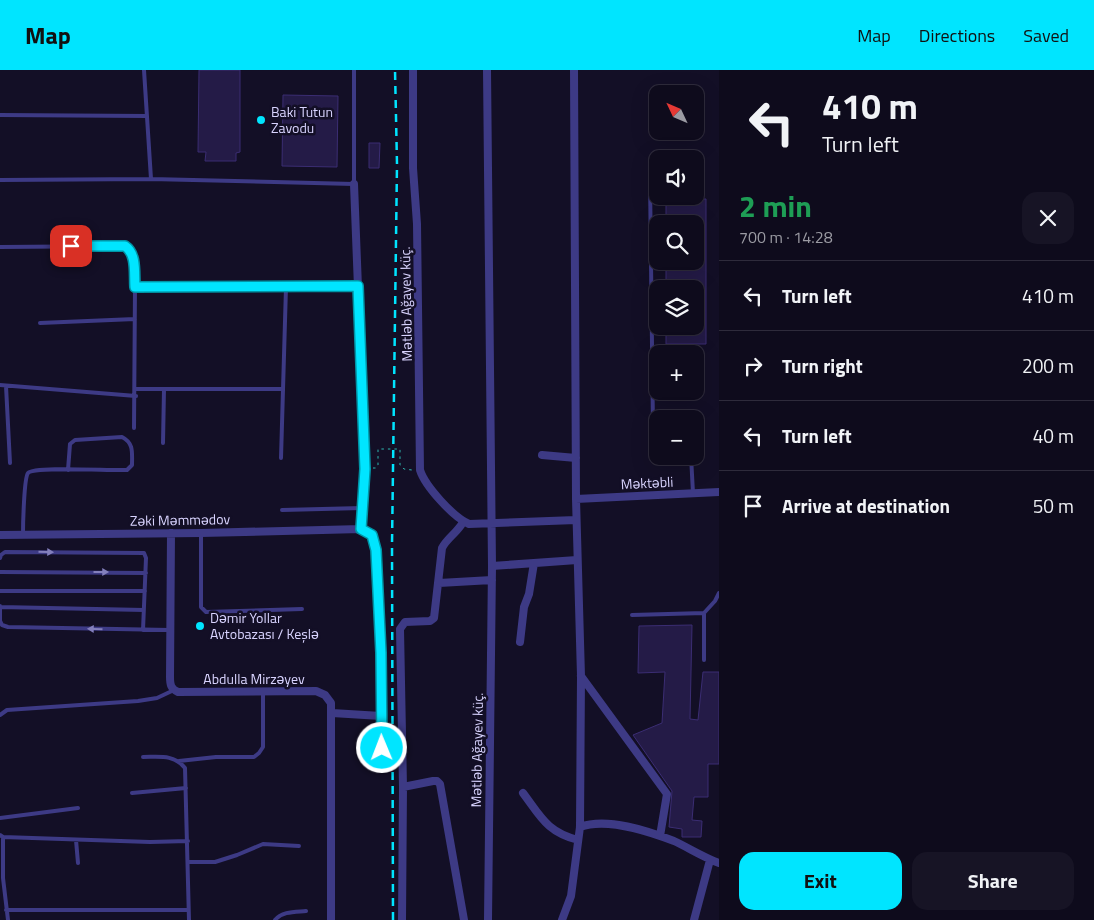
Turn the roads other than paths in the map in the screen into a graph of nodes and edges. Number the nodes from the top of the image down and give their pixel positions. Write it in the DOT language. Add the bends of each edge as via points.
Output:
graph roads {
  1 [pos="144,70"];
  2 [pos="354,70"];
  3 [pos="413,70"];
  4 [pos="487,70"];
  5 [pos="574,70"];
  6 [pos="0,115"];
  7 [pos="147,116"];
  8 [pos="151,179"];
  9 [pos="0,180"];
  10 [pos="354,184"];
  11 [pos="650,205"];
  12 [pos="0,247"];
  13 [pos="286,286"];
  14 [pos="358,286"];
  15 [pos="135,287"];
  16 [pos="135,319"];
  17 [pos="40,323"];
  18 [pos="0,385"];
  19 [pos="6,386"];
  20 [pos="136,389"];
  21 [pos="164,389"];
  22 [pos="283,389"];
  23 [pos="136,396"];
  24 [pos="653,410"];
  25 [pos="134,428"];
  26 [pos="163,443"];
  27 [pos="542,455"];
  28 [pos="281,458"];
  29 [pos="576,458"];
  30 [pos="10,463"];
  31 [pos="691,465"];
  32 [pos="68,470"];
  33 [pos="719,492"];
  34 [pos="693,493"];
  35 [pos="576,499"];
  36 [pos="362,508"];
  37 [pos="282,510"];
  38 [pos="576,520"];
  39 [pos="463,522"];
  40 [pos="491,523"];
  41 [pos="361,529"];
  42 [pos="171,533"];
  43 [pos="201,533"];
  44 [pos="0,534"];
  45 [pos="22,534"];
  46 [pos="0,558"];
  47 [pos="577,560"];
  48 [pos="534,564"];
  49 [pos="492,566"];
  50 [pos="0,572"];
  51 [pos="146,572"];
  52 [pos="492,580"];
  53 [pos="439,583"];
  54 [pos="0,591"];
  55 [pos="145,591"];
  56 [pos="719,593"];
  57 [pos="0,606"];
  58 [pos="302,609"];
  59 [pos="144,610"];
  60 [pos="704,613"];
  61 [pos="632,615"];
  62 [pos="143,630"];
  63 [pos="170,630"];
  64 [pos="520,642"];
  65 [pos="704,660"];
  66 [pos="581,676"];
  67 [pos="174,690"];
  68 [pos="263,691"];
  69 [pos="332,713"];
  70 [pos="0,715"];
  71 [pos="381,716"];
  72 [pos="382,748"];
  73 [pos="143,757"];
  74 [pos="179,761"];
  75 [pos="403,787"];
  76 [pos="186,788"];
  77 [pos="132,793"];
  78 [pos="523,793"];
  79 [pos="78,808"];
  80 [pos="0,818"];
  81 [pos="580,827"];
  82 [pos="1,836"];
  83 [pos="660,836"];
  84 [pos="76,840"];
  85 [pos="578,840"];
  86 [pos="188,841"];
  87 [pos="299,846"];
  88 [pos="710,860"];
  89 [pos="188,862"];
  90 [pos="719,862"];
  91 [pos="78,864"];
  92 [pos="6,910"];
  93 [pos="188,910"];
  94 [pos="306,911"];
  95 [pos="8,920"];
  96 [pos="189,920"];
  97 [pos="276,920"];
  98 [pos="330,920"];
  99 [pos="402,920"];
  100 [pos="464,920"];
  101 [pos="488,920"];
  102 [pos="562,920"];
  103 [pos="694,920"];
  1 -- 7 [label="lane"];
  2 -- 10 [label="lane"];
  3 -- 39 [label="street, Mətləb Ağayev küç." via="420,470 432,492"];
  4 -- 40 [label="street, Mətləb Ağayev küç."];
  5 -- 29 [label="street"];
  6 -- 7 [label="lane"];
  7 -- 8 [label="lane"];
  8 -- 9 [label="lane"];
  8 -- 10 [label="lane"];
  10 -- 14 [label="street"];
  11 -- 24 [label="lane"];
  12 -- 15 [label="lane" via="125,246 133,256"];
  13 -- 14 [label="lane"];
  13 -- 15 [label="lane"];
  13 -- 22 [label="lane"];
  14 -- 36 [label="street" via="365,469"];
  15 -- 16 [label="lane"];
  16 -- 17 [label="lane"];
  16 -- 20 [label="lane"];
  18 -- 19 [label="lane"];
  19 -- 23 [label="lane"];
  19 -- 30 [label="lane"];
  20 -- 21 [label="lane"];
  20 -- 23 [label="lane"];
  21 -- 22 [label="lane"];
  21 -- 26 [label="lane"];
  22 -- 28 [label="lane"];
  23 -- 25 [label="lane"];
  27 -- 29 [label="street"];
  29 -- 35 [label="street"];
  31 -- 34 [label="lane"];
  32 -- 32 [label="lane" via="127,470 132,465 131,444 122,437 75,440 70,444"];
  32 -- 45 [label="lane" via="46,469 27,475"];
  33 -- 34 [label="street, Məktəbli"];
  34 -- 35 [label="street, Məktəbli"];
  35 -- 38 [label="street"];
  36 -- 37 [label="lane"];
  36 -- 41 [label="street"];
  38 -- 40 [label="street"];
  38 -- 47 [label="street"];
  39 -- 40 [label="street"];
  39 -- 53 [label="street" via="442,548"];
  40 -- 49 [label="street, Mətləb Ağayev küç."];
  41 -- 43 [label="street, Zəki Məmmədov"];
  41 -- 71 [label="street" via="372,535 376,550"];
  42 -- 43 [label="street, Zəki Məmmədov"];
  42 -- 45 [label="street, Zəki Məmmədov"];
  42 -- 63 [label="street"];
  43 -- 58 [label="lane" via="201,607 206,612"];
  44 -- 45 [label="street, Zəki Məmmədov"];
  46 -- 51 [label="lane, one-way" via="6,552 144,553"];
  47 -- 48 [label="street"];
  47 -- 66 [label="street"];
  48 -- 49 [label="street"];
  48 -- 64 [label="street"];
  49 -- 52 [label="street, Mətləb Ağayev küç."];
  50 -- 51 [label="lane, one-way"];
  51 -- 55 [label="lane"];
  52 -- 53 [label="street"];
  52 -- 101 [label="street, Mətləb Ağayev küç."];
  53 -- 75 [label="street" via="434,618 405,622 400,629"];
  54 -- 55 [label="lane"];
  55 -- 59 [label="lane"];
  56 -- 60 [label="lane"];
  57 -- 59 [label="lane"];
  62 -- 57 [label="lane, one-way" via="8,628 0,621"];
  59 -- 62 [label="lane"];
  60 -- 61 [label="lane"];
  60 -- 65 [label="lane"];
  62 -- 63 [label="lane"];
  63 -- 67 [label="street" via="170,685"];
  66 -- 81 [label="street"];
  66 -- 83 [label="street" via="667,794"];
  67 -- 68 [label="street, Abdulla Mirzəyev"];
  67 -- 70 [label="lane" via="157,698 138,701 6,710"];
  68 -- 69 [label="street, Abdulla Mirzəyev" via="320,692 330,699"];
  68 -- 74 [label="lane" via="262,747 259,753 247,758"];
  69 -- 71 [label="street"];
  69 -- 98 [label="street, Abdulla Mirzəyev"];
  71 -- 72 [label="street"];
  73 -- 74 [label="lane" via="167,757"];
  74 -- 76 [label="lane" via="185,768"];
  75 -- 99 [label="street"];
  75 -- 100 [label="street" via="433,780 440,784"];
  76 -- 77 [label="lane"];
  76 -- 86 [label="lane"];
  78 -- 85 [label="street" via="548,826 563,836"];
  79 -- 80 [label="lane"];
  81 -- 83 [label="street" via="612,823"];
  81 -- 85 [label="street"];
  82 -- 84 [label="lane"];
  82 -- 92 [label="lane"];
  83 -- 88 [label="street"];
  84 -- 86 [label="lane"];
  84 -- 91 [label="lane"];
  85 -- 102 [label="street" via="571,896"];
  86 -- 89 [label="lane"];
  87 -- 89 [label="lane" via="263,844 215,862"];
  88 -- 90 [label="street"];
  88 -- 103 [label="street"];
  89 -- 93 [label="lane"];
  92 -- 93 [label="lane"];
  92 -- 95 [label="lane"];
  93 -- 96 [label="lane"];
  94 -- 97 [label="lane" via="284,914"];
}
